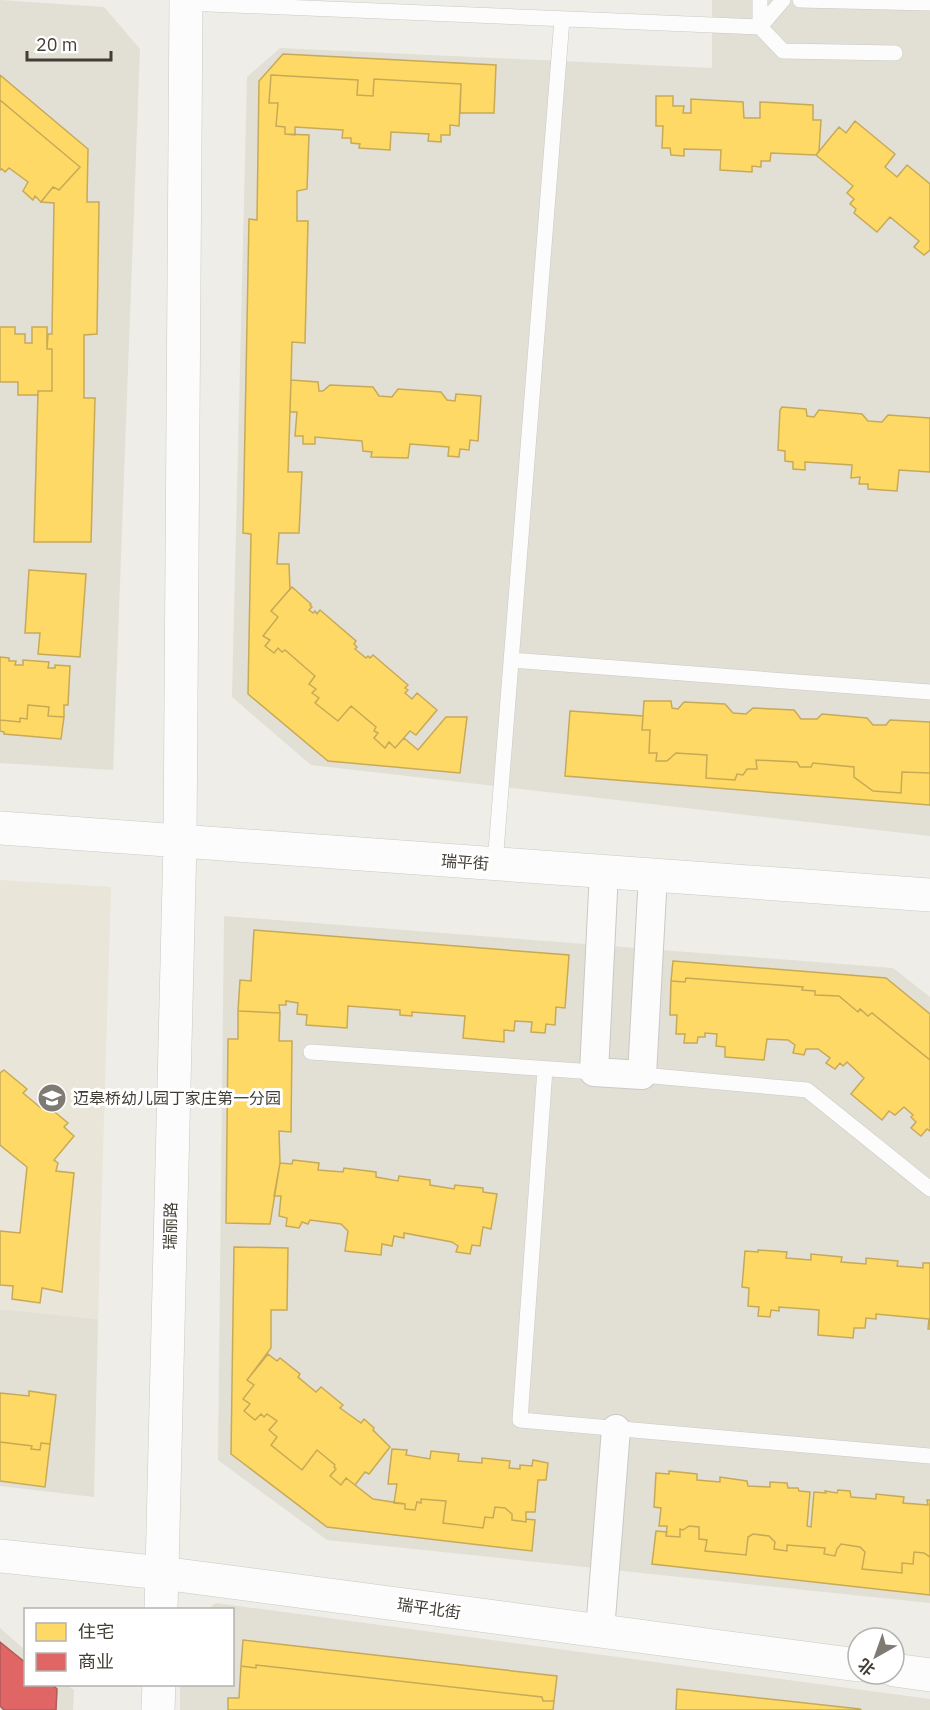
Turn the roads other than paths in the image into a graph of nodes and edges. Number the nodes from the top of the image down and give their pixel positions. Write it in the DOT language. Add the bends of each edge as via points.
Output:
graph roads {
  1 [pos="760,0"];
  2 [pos="783,0"];
  3 [pos="800,0"];
  4 [pos="186,2"];
  5 [pos="930,3"];
  6 [pos="562,19"];
  7 [pos="760,27"];
  8 [pos="895,53"];
  9 [pos="511,660"];
  10 [pos="930,692"];
  11 [pos="0,828"];
  12 [pos="180,842"];
  13 [pos="495,864"];
  14 [pos="604,872"];
  15 [pos="652,876"];
  16 [pos="930,895"];
  17 [pos="311,1052"];
  18 [pos="545,1069"];
  19 [pos="594,1072"];
  20 [pos="642,1075"];
  21 [pos="930,1189"];
  22 [pos="616,1429"];
  23 [pos="930,1456"];
  24 [pos="0,1556"];
  25 [pos="162,1573"];
  26 [pos="161,1608"];
  27 [pos="600,1631"];
  28 [pos="846,1663"];
  29 [pos="906,1672"];
  30 [pos="930,1675"];
  31 [pos="159,1686"];
  32 [pos="158,1710"];
  1 -- 7 [label="lane"];
  2 -- 7 [label="lane"];
  3 -- 5 [label="lane"];
  4 -- 6 [label="lane"];
  4 -- 12 [label="street, 瑞丽路"];
  6 -- 7 [label="lane"];
  6 -- 9 [label="lane"];
  7 -- 8 [label="lane" via="783,51"];
  9 -- 10 [label="lane"];
  9 -- 13 [label="lane"];
  11 -- 12 [label="street, 瑞平街"];
  12 -- 13 [label="street, 瑞平街"];
  12 -- 25 [label="street, 瑞丽路"];
  13 -- 14 [label="street, 瑞平街"];
  14 -- 15 [label="street, 瑞平街"];
  14 -- 19 [label="street"];
  15 -- 16 [label="street, 瑞平街"];
  15 -- 20 [label="street"];
  17 -- 18 [label="lane"];
  18 -- 19 [label="lane"];
  18 -- 22 [label="lane" via="520,1420"];
  19 -- 20 [label="street"];
  20 -- 21 [label="lane" via="807,1090"];
  22 -- 23 [label="lane"];
  22 -- 27 [label="street"];
  24 -- 25 [label="street, 瑞平北街"];
  25 -- 26 [label="street, 瑞丽路"];
  25 -- 27 [label="street, 瑞平北街"];
  27 -- 28 [label="street, 瑞平北街"];
  29 -- 30 [label="street"];
  31 -- 32 [label="street"];
}
